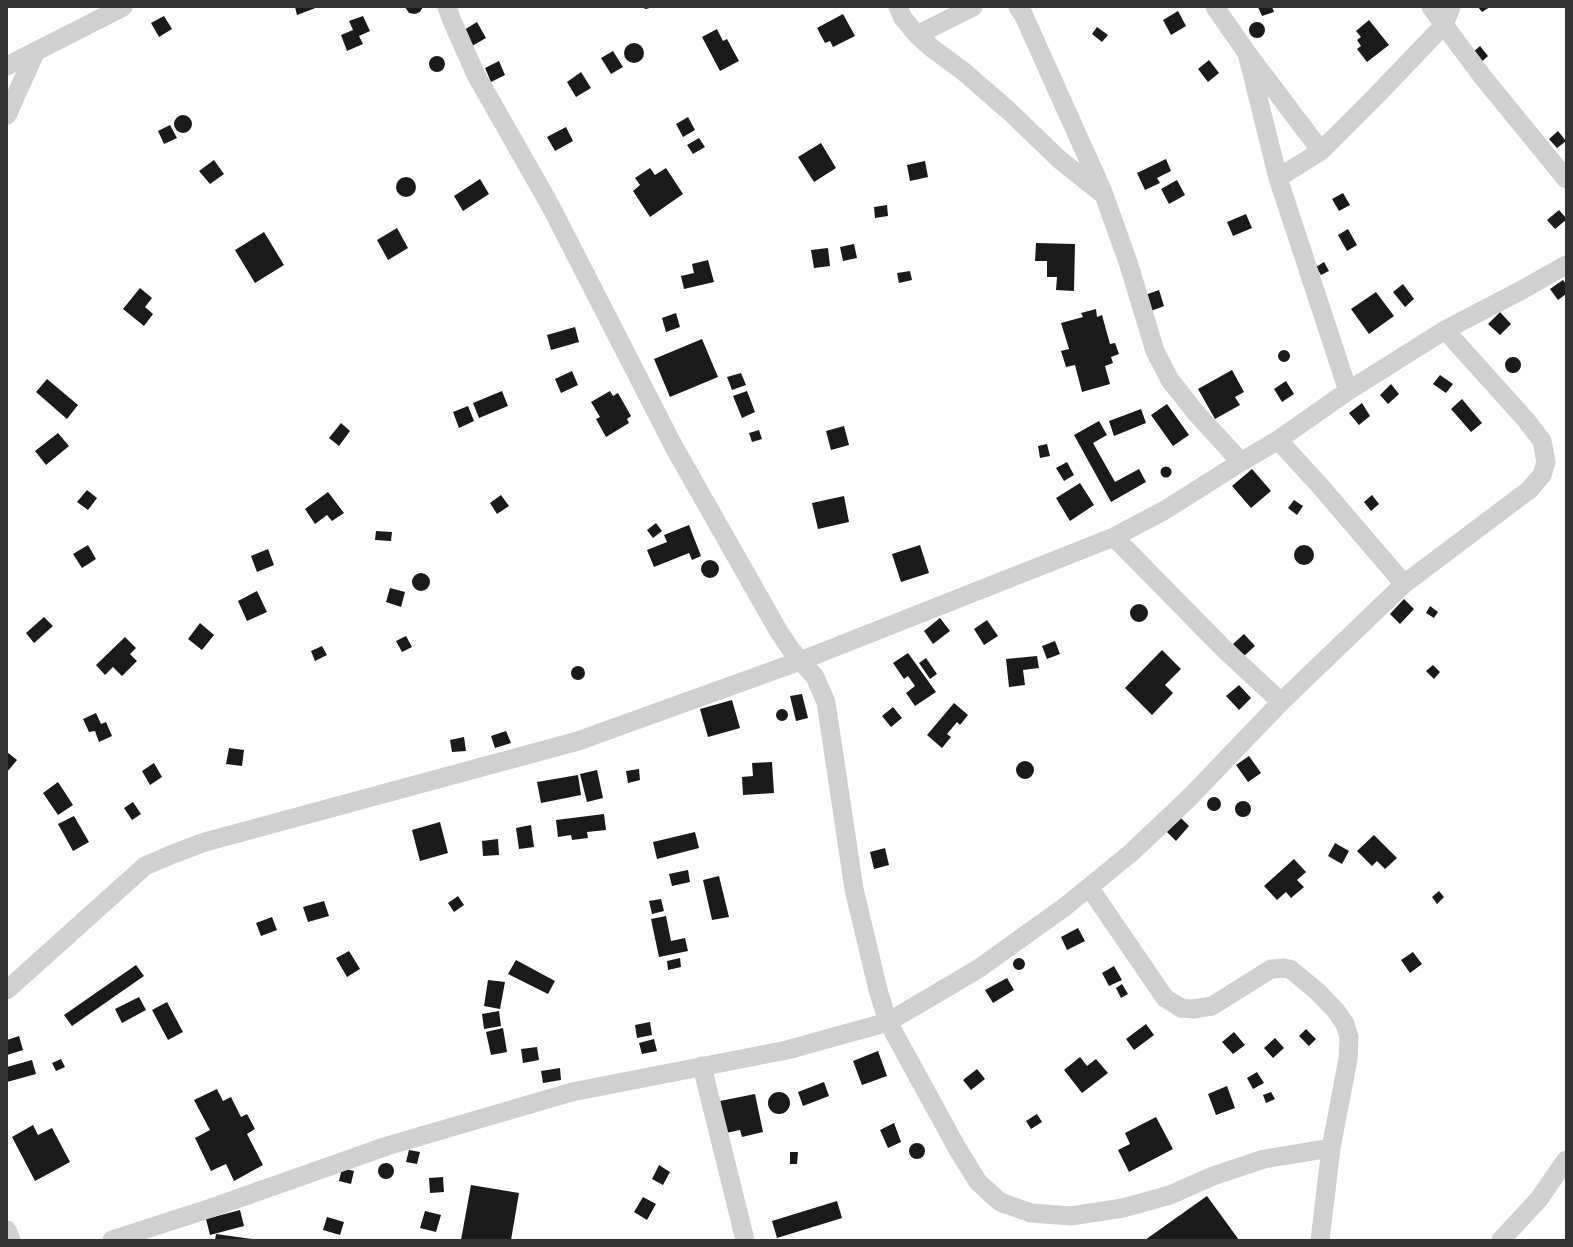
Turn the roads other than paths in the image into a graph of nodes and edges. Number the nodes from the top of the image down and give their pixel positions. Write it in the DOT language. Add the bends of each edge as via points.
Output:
graph roads {
  1 [pos="123,7"];
  2 [pos="447,7"];
  3 [pos="898,7"];
  4 [pos="973,7"];
  5 [pos="1018,7"];
  6 [pos="1215,7"];
  7 [pos="1431,7"];
  8 [pos="1451,7"];
  9 [pos="1444,24"];
  10 [pos="917,35"];
  11 [pos="35,52"];
  12 [pos="1247,53"];
  13 [pos="7,66"];
  14 [pos="7,115"];
  15 [pos="1321,151"];
  16 [pos="1278,178"];
  17 [pos="1566,179"];
  18 [pos="1104,195"];
  19 [pos="1566,265"];
  20 [pos="1444,330"];
  21 [pos="1348,391"];
  22 [pos="1278,440"];
  23 [pos="1241,462"];
  24 [pos="1114,537"];
  25 [pos="1404,584"];
  26 [pos="800,661"];
  27 [pos="1281,702"];
  28 [pos="1089,887"];
  29 [pos="7,990"];
  30 [pos="888,1022"];
  31 [pos="702,1066"];
  32 [pos="1331,1148"];
  33 [pos="1566,1160"];
  34 [pos="7,1230"];
  35 [pos="11,1240"];
  36 [pos="112,1240"];
  37 [pos="745,1240"];
  38 [pos="1320,1240"];
  39 [pos="1501,1240"];
  1 -- 11 [label="street"];
  2 -- 26 [label="street" via="476,75 550,205 674,447 779,632"];
  3 -- 10 [label="street" via="903,18"];
  4 -- 10 [label="street"];
  5 -- 18 [label="street" via="1024,14"];
  6 -- 12 [label="street"];
  7 -- 9 [label="street"];
  8 -- 9 [label="street"];
  9 -- 15 [label="street"];
  9 -- 17 [label="street" via="1482,76"];
  10 -- 18 [label="street" via="963,71 1060,160"];
  11 -- 13 [label="street"];
  11 -- 14 [label="street"];
  12 -- 15 [label="street"];
  12 -- 16 [label="street"];
  15 -- 16 [label="street"];
  16 -- 21 [label="street"];
  18 -- 23 [label="street" via="1155,351 1170,380"];
  19 -- 20 [label="street"];
  20 -- 21 [label="street"];
  20 -- 25 [label="street" via="1526,420 1542,441 1546,462 1542,475 1529,490"];
  21 -- 22 [label="street"];
  22 -- 23 [label="street"];
  22 -- 25 [label="street"];
  23 -- 24 [label="street" via="1166,510"];
  24 -- 26 [label="street"];
  24 -- 27 [label="street" via="1223,648"];
  25 -- 27 [label="street"];
  26 -- 29 [label="street" via="578,741 205,842 173,854 145,866"];
  26 -- 30 [label="street" via="815,677 826,702 854,889"];
  27 -- 28 [label="street" via="1190,797 1132,852"];
  28 -- 30 [label="street" via="978,969"];
  28 -- 32 [label="street" via="1165,998 1181,1008 1212,1006 1277,967 1297,973 1336,1011 1345,1024 1349,1037 1348,1059"];
  30 -- 31 [label="street" via="787,1050"];
  30 -- 32 [label="street" via="978,1182 1000,1202 1031,1213 1071,1216 1123,1208 1170,1195 1213,1176 1264,1159"];
  31 -- 36 [label="street" via="572,1092 394,1144"];
  31 -- 37 [label="street"];
  32 -- 38 [label="street"];
  33 -- 39 [label="street" via="1539,1199"];
  34 -- 35 [label="street"];
}
